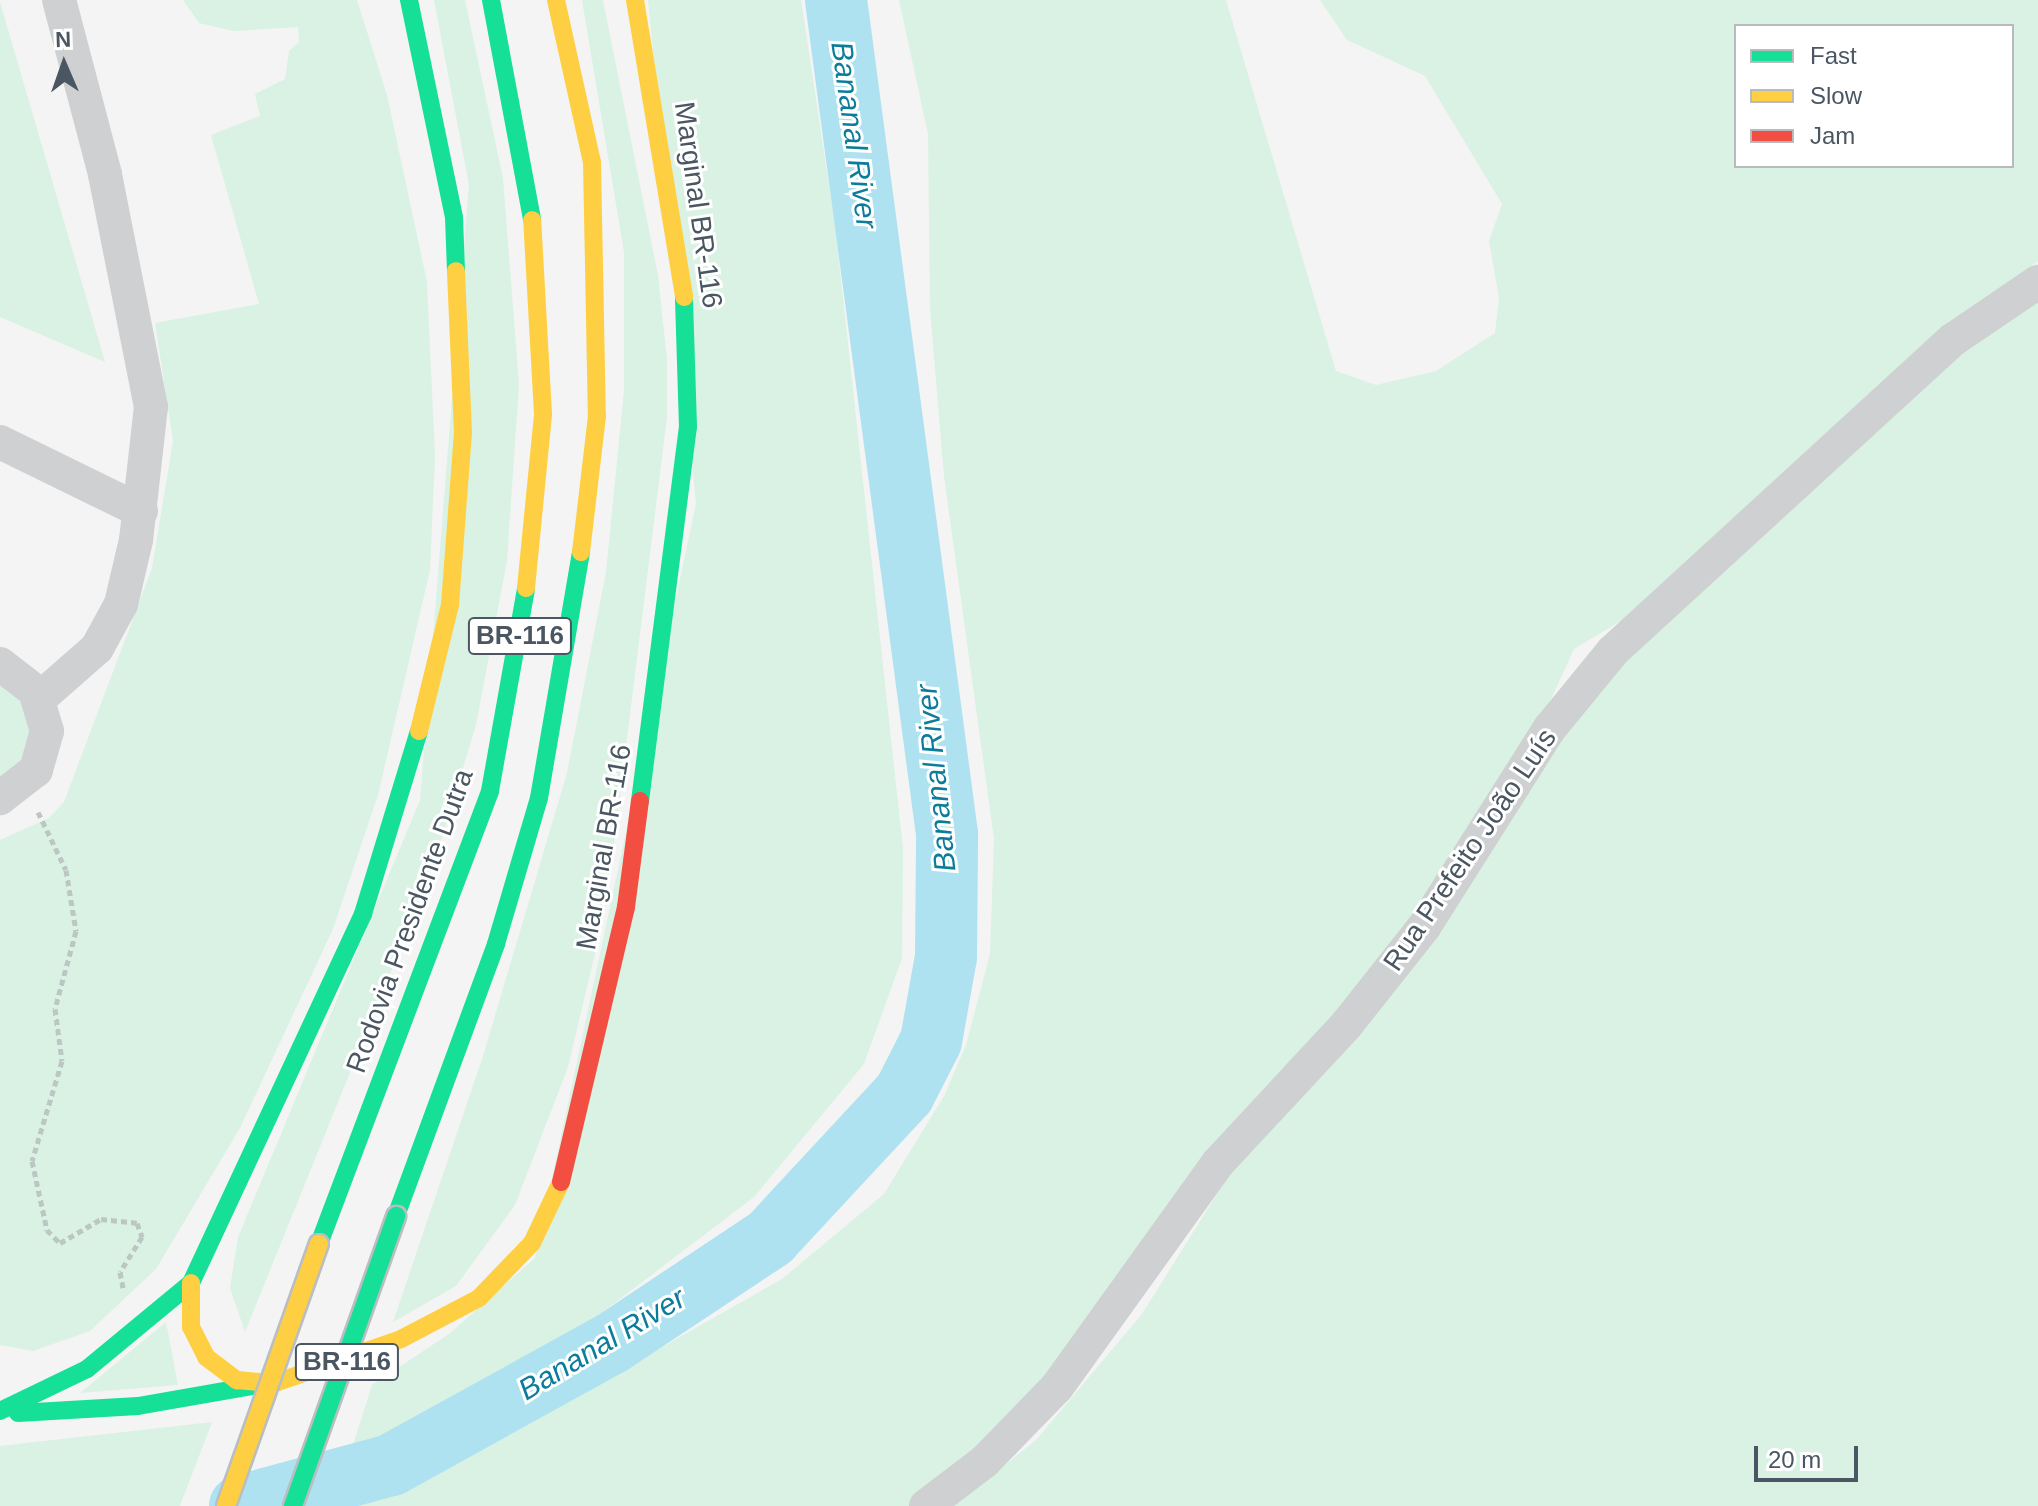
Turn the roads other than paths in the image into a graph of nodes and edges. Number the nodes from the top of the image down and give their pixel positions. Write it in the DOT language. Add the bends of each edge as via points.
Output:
graph roads {
  1 [pos="59,0"];
  2 [pos="409,0"];
  3 [pos="491,0"];
  4 [pos="556,0"];
  5 [pos="635,0"];
  6 [pos="2038,282"];
  7 [pos="0,442"];
  8 [pos="141,511"];
  9 [pos="0,664"];
  10 [pos="39,699"];
  11 [pos="9,793"];
  12 [pos="191,1283"];
  13 [pos="258,1385"];
  14 [pos="0,1412"];
  15 [pos="226,1506"];
  16 [pos="293,1506"];
  17 [pos="926,1506"];
  1 -- 8 [label="street" via="145,358 151,407"];
  2 -- 12 [label="main road" via="444,154 460,290 462,462 450,605 404,793 363,914"];
  3 -- 15 [label="main road, Rodovia Presidente Dutra / BR-116, bridge" via="526,168 541,289 543,414 522,627 490,791"];
  4 -- 16 [label="main road, BR-116, bridge" via="592,162 597,416 571,635 539,798 496,944"];
  5 -- 13 [label="main road, Marginal BR-116" via="687,313 688,427 628,892 580,1118 547,1216 498,1282 401,1339"];
  6 -- 17 [label="street, Rua Prefeito João Luís" via="1954,339 1613,651 1550,728 1424,927 1347,1024 1218,1163 1057,1387 985,1461"];
  7 -- 8 [label="street"];
  8 -- 10 [label="street" via="109,629"];
  9 -- 10 [label="street"];
  10 -- 11 [label="street" via="45,747"];
  12 -- 13 [label="main road" via="200,1351 229,1375"];
  12 -- 14 [label="main road" via="87,1369"];
  13 -- 14 [label="main road, Marginal BR-116" via="138,1406"];
}
